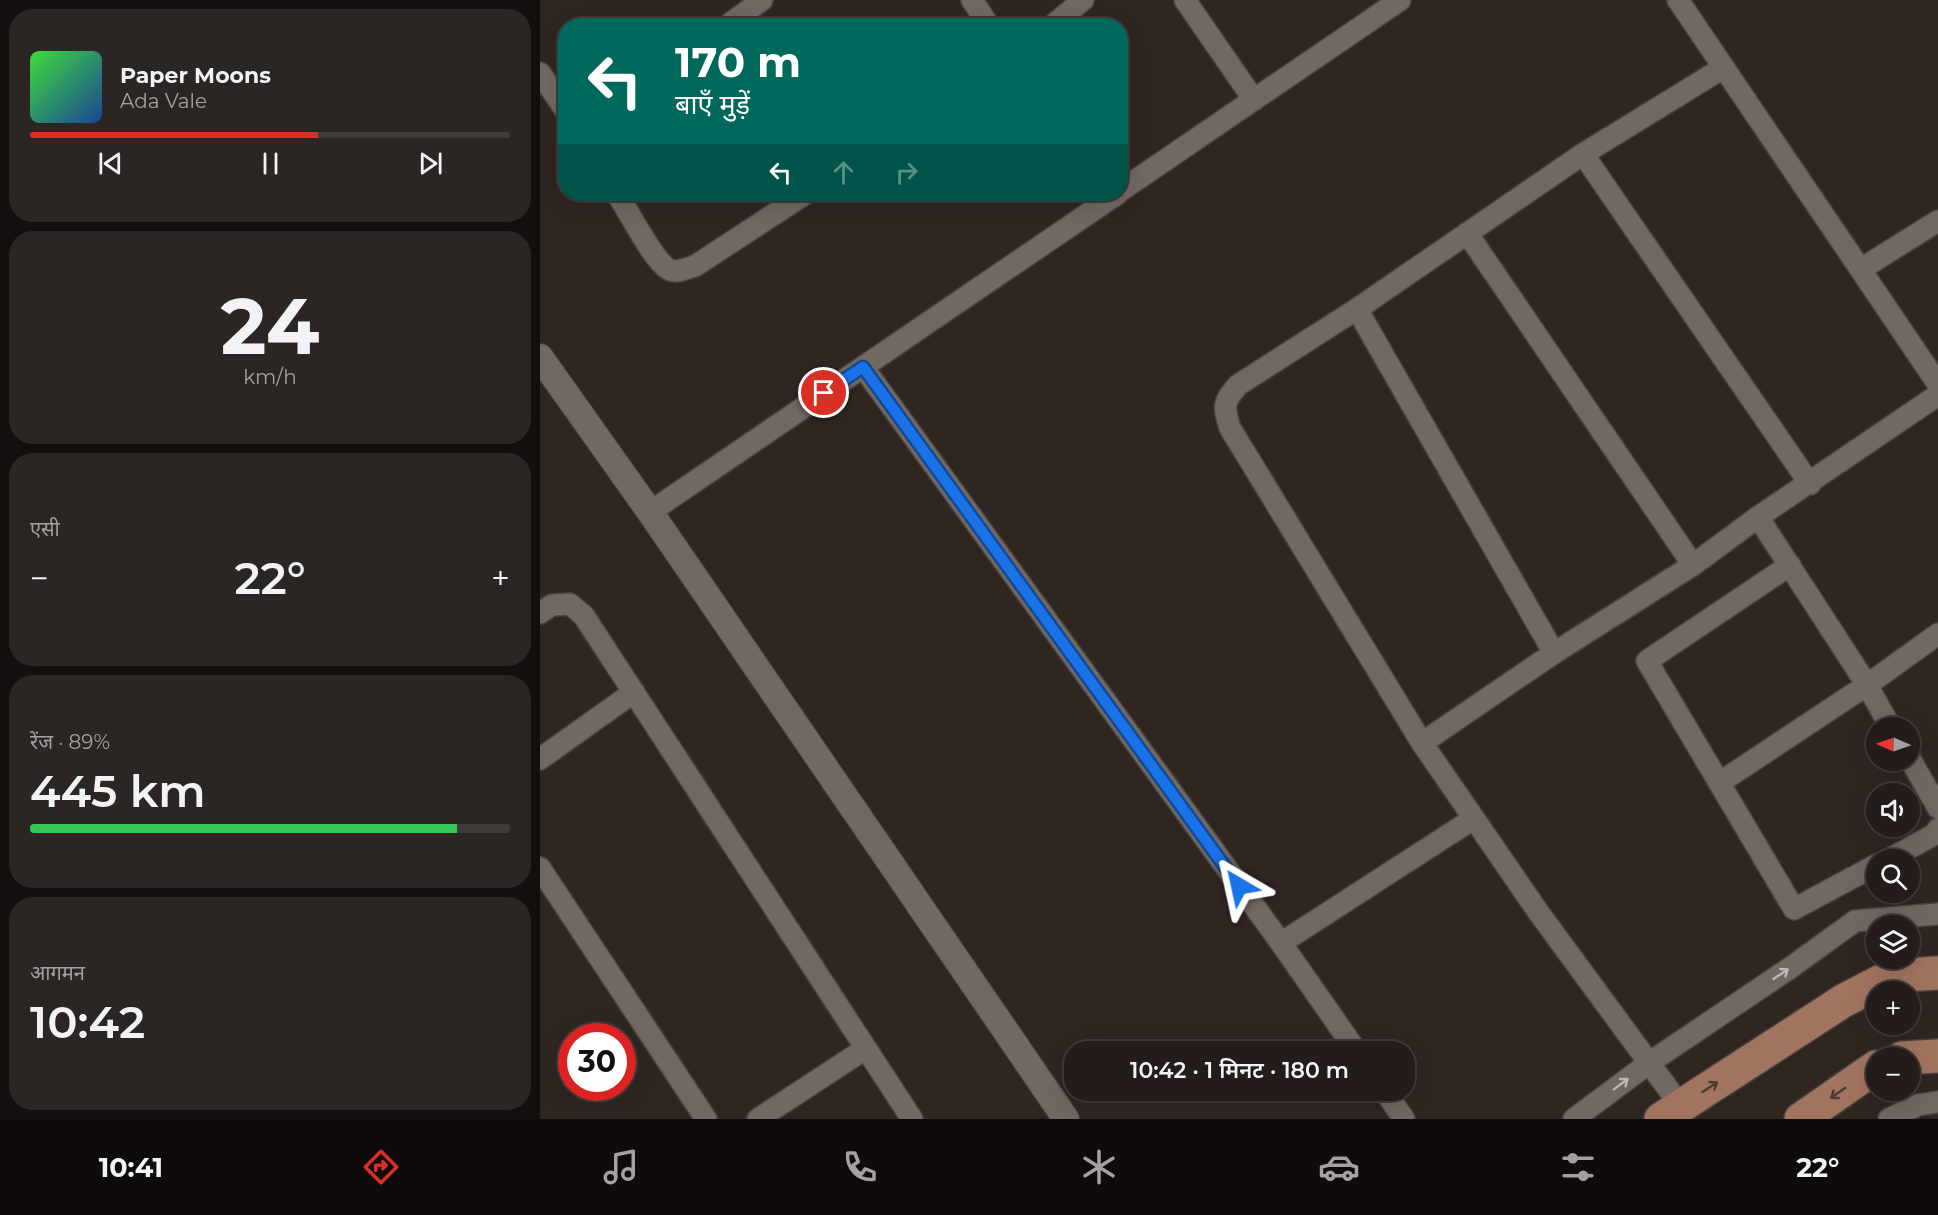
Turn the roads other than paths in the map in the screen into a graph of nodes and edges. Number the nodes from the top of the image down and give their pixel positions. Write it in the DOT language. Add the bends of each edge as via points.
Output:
graph roads {
  1 [pos="762,0"];
  2 [pos="972,0"];
  3 [pos="1083,0"];
  4 [pos="1185,0"];
  5 [pos="1400,0"];
  6 [pos="1678,0"];
  7 [pos="738,18"];
  8 [pos="984,18"];
  9 [pos="1062,18"];
  10 [pos="1724,68"];
  11 [pos="540,73"];
  12 [pos="558,99"];
  13 [pos="1254,100"];
  14 [pos="1583,154"];
  15 [pos="1128,186"];
  16 [pos="621,201"];
  17 [pos="794,201"];
  18 [pos="1106,201"];
  19 [pos="1938,221"];
  20 [pos="1467,233"];
  21 [pos="1861,269"];
  22 [pos="1357,309"];
  23 [pos="543,366"];
  24 [pos="863,367"];
  25 [pos="1938,384"];
  26 [pos="1938,395"];
  27 [pos="1810,484"];
  28 [pos="650,512"];
  29 [pos="1758,517"];
  30 [pos="1693,565"];
  31 [pos="1790,565"];
  32 [pos="540,613"];
  33 [pos="1938,634"];
  34 [pos="1554,653"];
  35 [pos="1867,685"];
  36 [pos="634,692"];
  37 [pos="1885,717"];
  38 [pos="1422,743"];
  39 [pos="540,759"];
  40 [pos="1917,771"];
  41 [pos="1719,783"];
  42 [pos="1938,808"];
  43 [pos="1473,819"];
  44 [pos="1938,829"];
  45 [pos="1907,849"];
  46 [pos="540,868"];
  47 [pos="1866,870"];
  48 [pos="1938,914"];
  49 [pos="1281,943"];
  50 [pos="1938,973"];
  51 [pos="1349,1041"];
  52 [pos="865,1049"];
  53 [pos="1938,1056"];
  54 [pos="1920,1057"];
  55 [pos="1649,1063"];
  56 [pos="1866,1074"];
  57 [pos="1392,1101"];
  58 [pos="1938,1102"];
  59 [pos="1671,1112"];
  60 [pos="1069,1118"];
  61 [pos="706,1119"];
  62 [pos="758,1119"];
  63 [pos="912,1119"];
  64 [pos="1404,1119"];
  65 [pos="1574,1119"];
  66 [pos="1801,1119"];
  67 [pos="1889,1119"];
  1 -- 7 [label="street"];
  2 -- 8 [label="street"];
  3 -- 9 [label="street"];
  4 -- 13 [label="street"];
  5 -- 13 [label="street"];
  6 -- 10 [label="street"];
  10 -- 14 [label="street"];
  10 -- 21 [label="street"];
  11 -- 12 [label="street"];
  13 -- 15 [label="street"];
  14 -- 20 [label="street"];
  14 -- 27 [label="street"];
  16 -- 17 [label="street" via="656,256 668,269 679,271 695,266"];
  18 -- 24 [label="street"];
  19 -- 21 [label="street"];
  20 -- 22 [label="street"];
  20 -- 30 [label="street"];
  21 -- 25 [label="street"];
  22 -- 34 [label="street"];
  22 -- 38 [label="street" via="1238,385 1224,408 1230,428"];
  23 -- 28 [label="street"];
  24 -- 28 [label="street"];
  24 -- 49 [label="street"];
  26 -- 27 [label="street"];
  27 -- 29 [label="street"];
  28 -- 60 [label="street"];
  29 -- 30 [label="street"];
  29 -- 31 [label="street"];
  30 -- 34 [label="street"];
  31 -- 35 [label="street"];
  31 -- 41 [label="street" via="1647,661"];
  32 -- 36 [label="street" via="552,605 570,604 584,615"];
  33 -- 35 [label="street"];
  34 -- 38 [label="street"];
  35 -- 37 [label="street"];
  35 -- 41 [label="street"];
  36 -- 39 [label="street"];
  36 -- 52 [label="street"];
  38 -- 43 [label="street"];
  40 -- 42 [label="street"];
  41 -- 47 [label="street" via="1794,909"];
  43 -- 49 [label="street"];
  43 -- 55 [label="street"];
  44 -- 45 [label="street"];
  46 -- 61 [label="street"];
  55 -- 48 [label="street, one-way" via="1855,921"];
  49 -- 51 [label="street"];
  59 -- 50 [label="main road, one-way" via="1843,1001 1891,976"];
  52 -- 62 [label="street"];
  52 -- 63 [label="street"];
  53 -- 54 [label="main road"];
  55 -- 59 [label="street"];
  65 -- 55 [label="street, one-way"];
  56 -- 66 [label="main road, one-way"];
  57 -- 64 [label="street"];
  58 -- 67 [label="street" via="1918,1105"];
}
